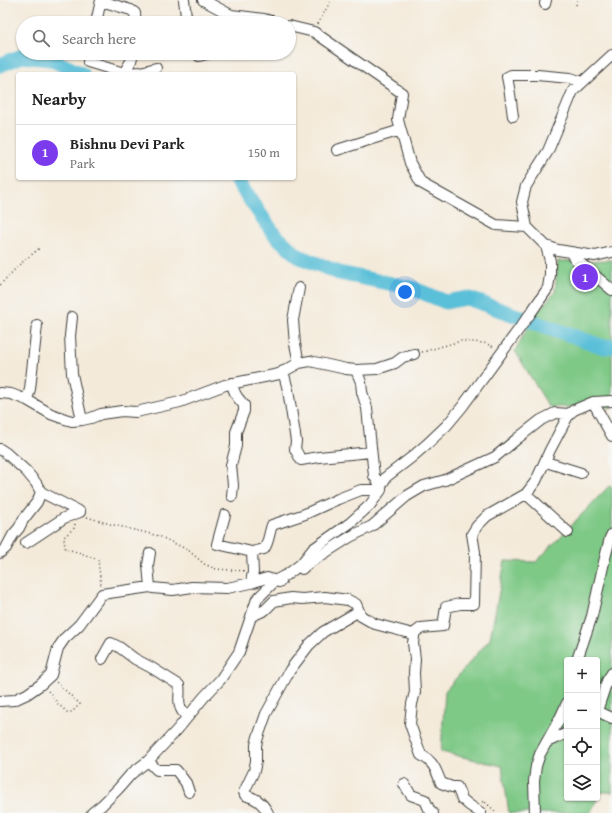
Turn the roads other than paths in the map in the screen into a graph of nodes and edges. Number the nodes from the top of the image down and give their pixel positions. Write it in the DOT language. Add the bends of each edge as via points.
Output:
graph roads {
  1 [pos="101,0"];
  2 [pos="184,0"];
  3 [pos="203,0"];
  4 [pos="98,16"];
  5 [pos="135,16"];
  6 [pos="186,16"];
  7 [pos="226,16"];
  8 [pos="296,28"];
  9 [pos="612,55"];
  10 [pos="88,60"];
  11 [pos="131,60"];
  12 [pos="156,68"];
  13 [pos="121,72"];
  14 [pos="125,72"];
  15 [pos="141,72"];
  16 [pos="582,82"];
  17 [pos="513,116"];
  18 [pos="401,130"];
  19 [pos="337,150"];
  20 [pos="527,227"];
  21 [pos="546,246"];
  22 [pos="570,252"];
  23 [pos="612,252"];
  24 [pos="299,288"];
  25 [pos="612,290"];
  26 [pos="72,317"];
  27 [pos="38,325"];
  28 [pos="414,354"];
  29 [pos="299,363"];
  30 [pos="356,370"];
  31 [pos="283,371"];
  32 [pos="232,383"];
  33 [pos="0,392"];
  34 [pos="27,400"];
  35 [pos="612,400"];
  36 [pos="593,402"];
  37 [pos="569,414"];
  38 [pos="82,420"];
  39 [pos="612,436"];
  40 [pos="0,449"];
  41 [pos="372,452"];
  42 [pos="546,462"];
  43 [pos="581,473"];
  44 [pos="381,488"];
  45 [pos="41,492"];
  46 [pos="526,494"];
  47 [pos="232,496"];
  48 [pos="225,515"];
  49 [pos="568,532"];
  50 [pos="612,534"];
  51 [pos="26,543"];
  52 [pos="252,552"];
  53 [pos="0,553"];
  54 [pos="150,553"];
  55 [pos="276,580"];
  56 [pos="251,583"];
  57 [pos="150,587"];
  58 [pos="359,611"];
  59 [pos="252,616"];
  60 [pos="413,634"];
  61 [pos="578,657"];
  62 [pos="102,659"];
  63 [pos="612,673"];
  64 [pos="0,701"];
  65 [pos="600,702"];
  66 [pos="564,709"];
  67 [pos="600,712"];
  68 [pos="187,717"];
  69 [pos="612,718"];
  70 [pos="564,734"];
  71 [pos="547,742"];
  72 [pos="148,761"];
  73 [pos="404,784"];
  74 [pos="189,792"];
  75 [pos="94,812"];
  76 [pos="268,813"];
  77 [pos="433,813"];
  78 [pos="481,813"];
  79 [pos="535,813"];
  1 -- 4 [label="street"];
  1 -- 5 [label="street" via="131,10"];
  2 -- 6 [label="street"];
  3 -- 7 [label="street"];
  8 -- 18 [label="street" via="314,32 402,93 398,120"];
  9 -- 16 [label="street"];
  10 -- 13 [label="street" via="88,62"];
  11 -- 14 [label="street"];
  12 -- 15 [label="street"];
  16 -- 17 [label="street" via="570,78 511,75 507,77"];
  16 -- 20 [label="street" via="573,91 548,152 526,186 522,202"];
  18 -- 19 [label="street"];
  18 -- 20 [label="street" via="410,163 421,183 496,225"];
  20 -- 21 [label="street"];
  21 -- 22 [label="street"];
  21 -- 44 [label="street" via="550,262 548,288 447,425 412,458 386,477"];
  22 -- 23 [label="street" via="595,256"];
  22 -- 25 [label="street"];
  24 -- 29 [label="street" via="293,320"];
  26 -- 38 [label="street" via="72,374"];
  27 -- 34 [label="street"];
  28 -- 30 [label="street" via="377,369"];
  29 -- 30 [label="street" via="310,361"];
  29 -- 31 [label="street"];
  30 -- 41 [label="street" via="367,408"];
  31 -- 32 [label="street" via="280,374"];
  31 -- 41 [label="street" via="296,441 295,449 301,460"];
  32 -- 38 [label="street" via="180,402 136,412 122,410"];
  32 -- 47 [label="street" via="235,395 244,405 236,432 236,446 231,465"];
  33 -- 34 [label="street"];
  34 -- 38 [label="street" via="51,414 72,421"];
  35 -- 36 [label="street"];
  36 -- 37 [label="street"];
  36 -- 39 [label="street"];
  37 -- 42 [label="street"];
  37 -- 55 [label="street" via="555,413 541,420 495,458 445,480 424,486 407,496 372,526 306,565 289,579 279,582"];
  40 -- 45 [label="street" via="26,471"];
  41 -- 44 [label="street" via="374,476"];
  42 -- 43 [label="street"];
  42 -- 46 [label="street"];
  44 -- 52 [label="street" via="361,490 288,521 272,525 267,545 264,549"];
  44 -- 55 [label="street" via="370,505 350,523 314,549 301,564"];
  45 -- 51 [label="street" via="80,512 64,518"];
  45 -- 53 [label="street" via="37,502"];
  46 -- 49 [label="street"];
  46 -- 60 [label="street" via="487,516 472,534 475,552 474,604 446,607 443,626 421,628"];
  48 -- 52 [label="street" via="217,544"];
  50 -- 61 [label="street" via="592,616"];
  52 -- 56 [label="street"];
  54 -- 57 [label="street"];
  55 -- 56 [label="street" via="267,578"];
  55 -- 59 [label="street" via="257,599"];
  56 -- 57 [label="street" via="227,588 173,590"];
  57 -- 64 [label="street" via="102,594 79,625 64,638 58,648 51,675 27,694 14,700"];
  58 -- 59 [label="street" via="356,604 348,600 325,597 291,598 274,601 265,610"];
  58 -- 60 [label="street" via="361,616 374,624"];
  58 -- 76 [label="street" via="323,632 309,645 290,670 266,714 256,745 254,771 244,792 264,805"];
  59 -- 68 [label="street" via="239,652 220,680"];
  60 -- 78 [label="street" via="415,692 410,724 421,755 434,766 441,783 457,788 462,799"];
  62 -- 68 [label="street" via="111,644 179,686 179,704"];
  63 -- 65 [label="street"];
  66 -- 71 [label="street"];
  67 -- 69 [label="street"];
  68 -- 72 [label="street"];
  70 -- 71 [label="street"];
  71 -- 79 [label="street" via="536,766"];
  72 -- 74 [label="street" via="157,770 176,770"];
  72 -- 75 [label="street" via="131,774"];
  73 -- 77 [label="street" via="411,795 424,800"];
}
